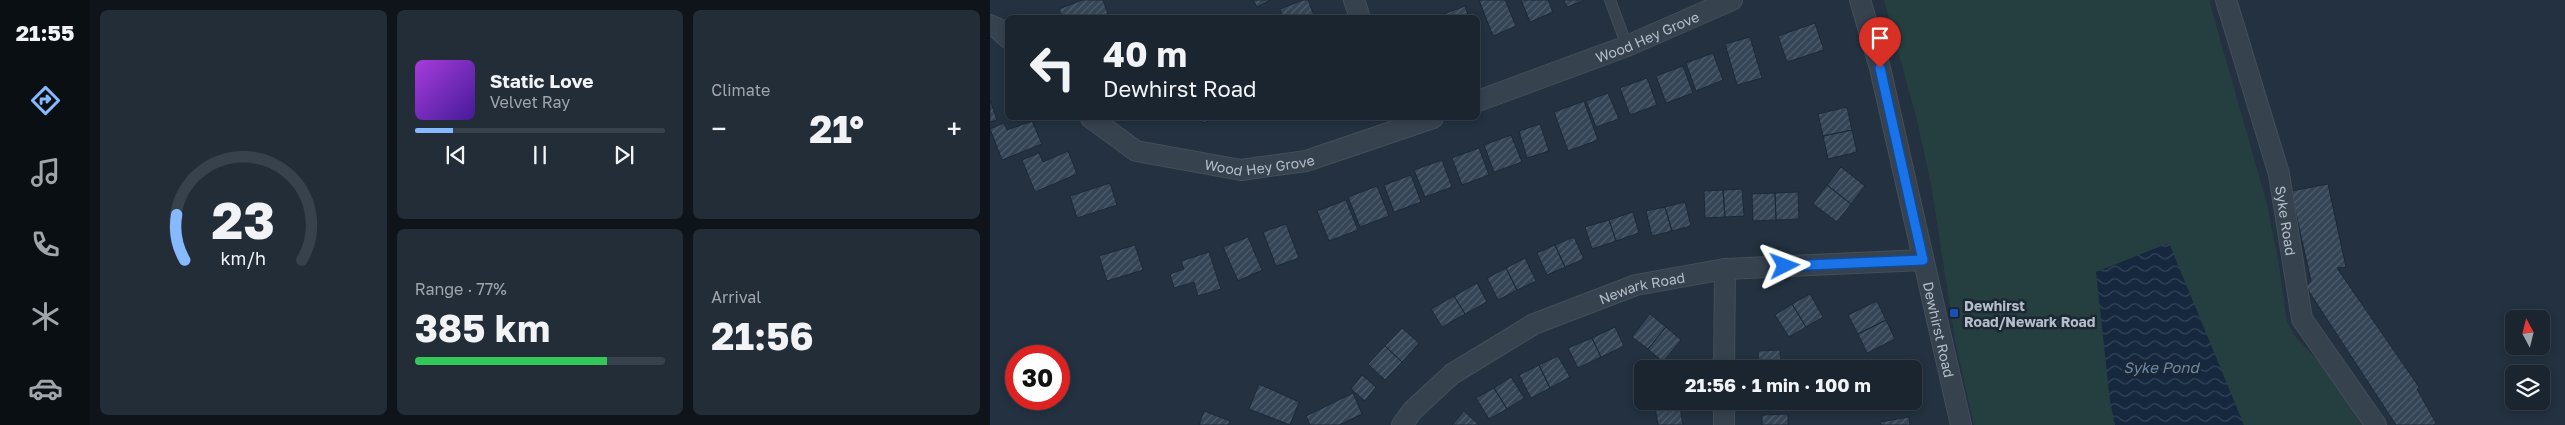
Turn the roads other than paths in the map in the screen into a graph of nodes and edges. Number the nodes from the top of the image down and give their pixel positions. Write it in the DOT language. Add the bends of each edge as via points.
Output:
graph roads {
  1 [pos="1354,0"];
  2 [pos="1610,0"];
  3 [pos="1732,0"];
  4 [pos="1860,0"];
  5 [pos="2226,0"];
  6 [pos="1359,15"];
  7 [pos="990,25"];
  8 [pos="1005,35"];
  9 [pos="1627,46"];
  10 [pos="1480,100"];
  11 [pos="1094,120"];
  12 [pos="1418,120"];
  13 [pos="1404,122"];
  14 [pos="1923,260"];
  15 [pos="1725,269"];
  16 [pos="1724,360"];
  17 [pos="1724,410"];
  18 [pos="1402,425"];
  19 [pos="1724,425"];
  20 [pos="1961,425"];
  21 [pos="2376,425"];
  1 -- 6 [label="street"];
  2 -- 9 [label="lane"];
  3 -- 9 [label="street, Wood Hey Grove"];
  4 -- 14 [label="street, Dewhirst Road" via="1880,68"];
  5 -- 21 [label="street, Syke Road" via="2280,174 2302,319"];
  7 -- 8 [label="street"];
  9 -- 10 [label="street, Wood Hey Grove"];
  11 -- 13 [label="street, Wood Hey Grove" via="1136,151 1241,170 1306,160"];
  12 -- 13 [label="street, Wood Hey Grove"];
  14 -- 15 [label="street, Newark Road"];
  14 -- 20 [label="street, Dewhirst Road"];
  15 -- 16 [label="street"];
  15 -- 18 [label="street, Newark Road" via="1636,285 1534,324 1452,374 1412,410"];
  17 -- 19 [label="street"];
}
